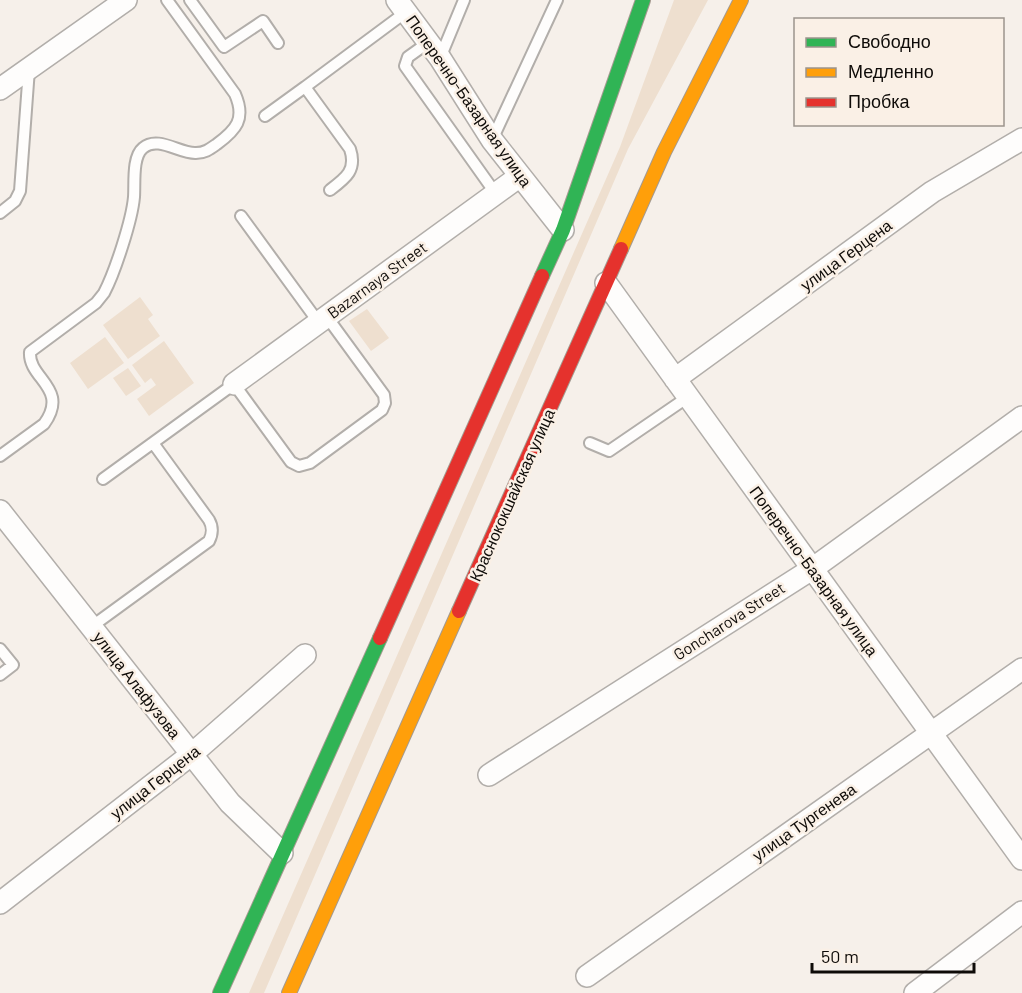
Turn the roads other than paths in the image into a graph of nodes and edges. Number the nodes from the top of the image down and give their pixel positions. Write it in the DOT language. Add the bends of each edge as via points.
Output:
graph roads {
  1 [pos="126,0"];
  2 [pos="167,0"];
  3 [pos="190,0"];
  4 [pos="464,0"];
  5 [pos="557,0"];
  6 [pos="643,0"];
  7 [pos="741,0"];
  8 [pos="402,6"];
  9 [pos="278,43"];
  10 [pos="434,50"];
  11 [pos="29,69"];
  12 [pos="304,87"];
  13 [pos="0,89"];
  14 [pos="265,116"];
  15 [pos="1022,139"];
  16 [pos="492,140"];
  17 [pos="520,176"];
  18 [pos="330,190"];
  19 [pos="496,194"];
  20 [pos="0,213"];
  21 [pos="241,216"];
  22 [pos="563,230"];
  23 [pos="606,283"];
  24 [pos="323,320"];
  25 [pos="675,379"];
  26 [pos="234,384"];
  27 [pos="688,396"];
  28 [pos="1022,417"];
  29 [pos="153,443"];
  30 [pos="590,443"];
  31 [pos="0,456"];
  32 [pos="103,479"];
  33 [pos="1,514"];
  34 [pos="812,569"];
  35 [pos="91,627"];
  36 [pos="0,649"];
  37 [pos="305,655"];
  38 [pos="1022,669"];
  39 [pos="0,675"];
  40 [pos="930,732"];
  41 [pos="192,754"];
  42 [pos="489,775"];
  43 [pos="282,853"];
  44 [pos="1022,859"];
  45 [pos="0,903"];
  46 [pos="1022,912"];
  47 [pos="587,976"];
  48 [pos="219,993"];
  49 [pos="289,993"];
  50 [pos="915,993"];
  1 -- 11 [label="street"];
  2 -- 31 [label="lane" via="235,94 240,110 238,122 231,134 205,152 191,153 158,144 147,145 141,151 131,217 104,293 30,352 32,364 51,393 49,418"];
  3 -- 9 [label="lane" via="224,47 263,21"];
  4 -- 10 [label="lane"];
  5 -- 16 [label="lane"];
  6 -- 22 [label="main road"];
  7 -- 23 [label="main road, Краснококшайская улица" via="664,152"];
  8 -- 10 [label="street, Поперечно-Базарная улица"];
  8 -- 12 [label="lane"];
  10 -- 16 [label="street, Поперечно-Базарная улица"];
  10 -- 19 [label="lane" via="408,57 405,66"];
  11 -- 13 [label="street"];
  11 -- 20 [label="lane" via="20,191 15,201"];
  12 -- 14 [label="lane"];
  12 -- 18 [label="lane" via="353,157 348,177"];
  15 -- 25 [label="street, улица Герцена" via="932,192"];
  16 -- 17 [label="street, Поперечно-Базарная улица"];
  17 -- 19 [label="street, Bazarnaya Street"];
  17 -- 22 [label="street, Поперечно-Базарная улица"];
  19 -- 24 [label="street, Bazarnaya Street"];
  21 -- 24 [label="lane"];
  22 -- 43 [label="main road"];
  23 -- 25 [label="street, Поперечно-Базарная улица"];
  23 -- 49 [label="main road, Краснококшайская улица"];
  24 -- 26 [label="street, Bazarnaya Street"];
  24 -- 26 [label="lane" via="384,395 385,406 310,463 298,466 291,462"];
  25 -- 27 [label="street, Поперечно-Базарная улица"];
  26 -- 29 [label="lane"];
  27 -- 30 [label="lane" via="609,451"];
  27 -- 34 [label="street, Поперечно-Базарная улица"];
  28 -- 34 [label="street, Goncharova Street"];
  29 -- 32 [label="lane"];
  29 -- 35 [label="lane" via="208,520 211,537"];
  33 -- 35 [label="street, улица Алафузова"];
  34 -- 40 [label="street, Поперечно-Базарная улица"];
  34 -- 42 [label="street, Goncharova Street"];
  35 -- 41 [label="street, улица Алафузова"];
  36 -- 39 [label="lane" via="13,665"];
  37 -- 41 [label="street, улица Герцена"];
  38 -- 40 [label="street, улица Тургенева"];
  40 -- 44 [label="street, Поперечно-Базарная улица"];
  40 -- 47 [label="street, улица Тургенева"];
  41 -- 43 [label="street, улица Алафузова" via="230,803"];
  41 -- 45 [label="street, улица Герцена"];
  43 -- 48 [label="main road"];
  46 -- 50 [label="street"];
}
